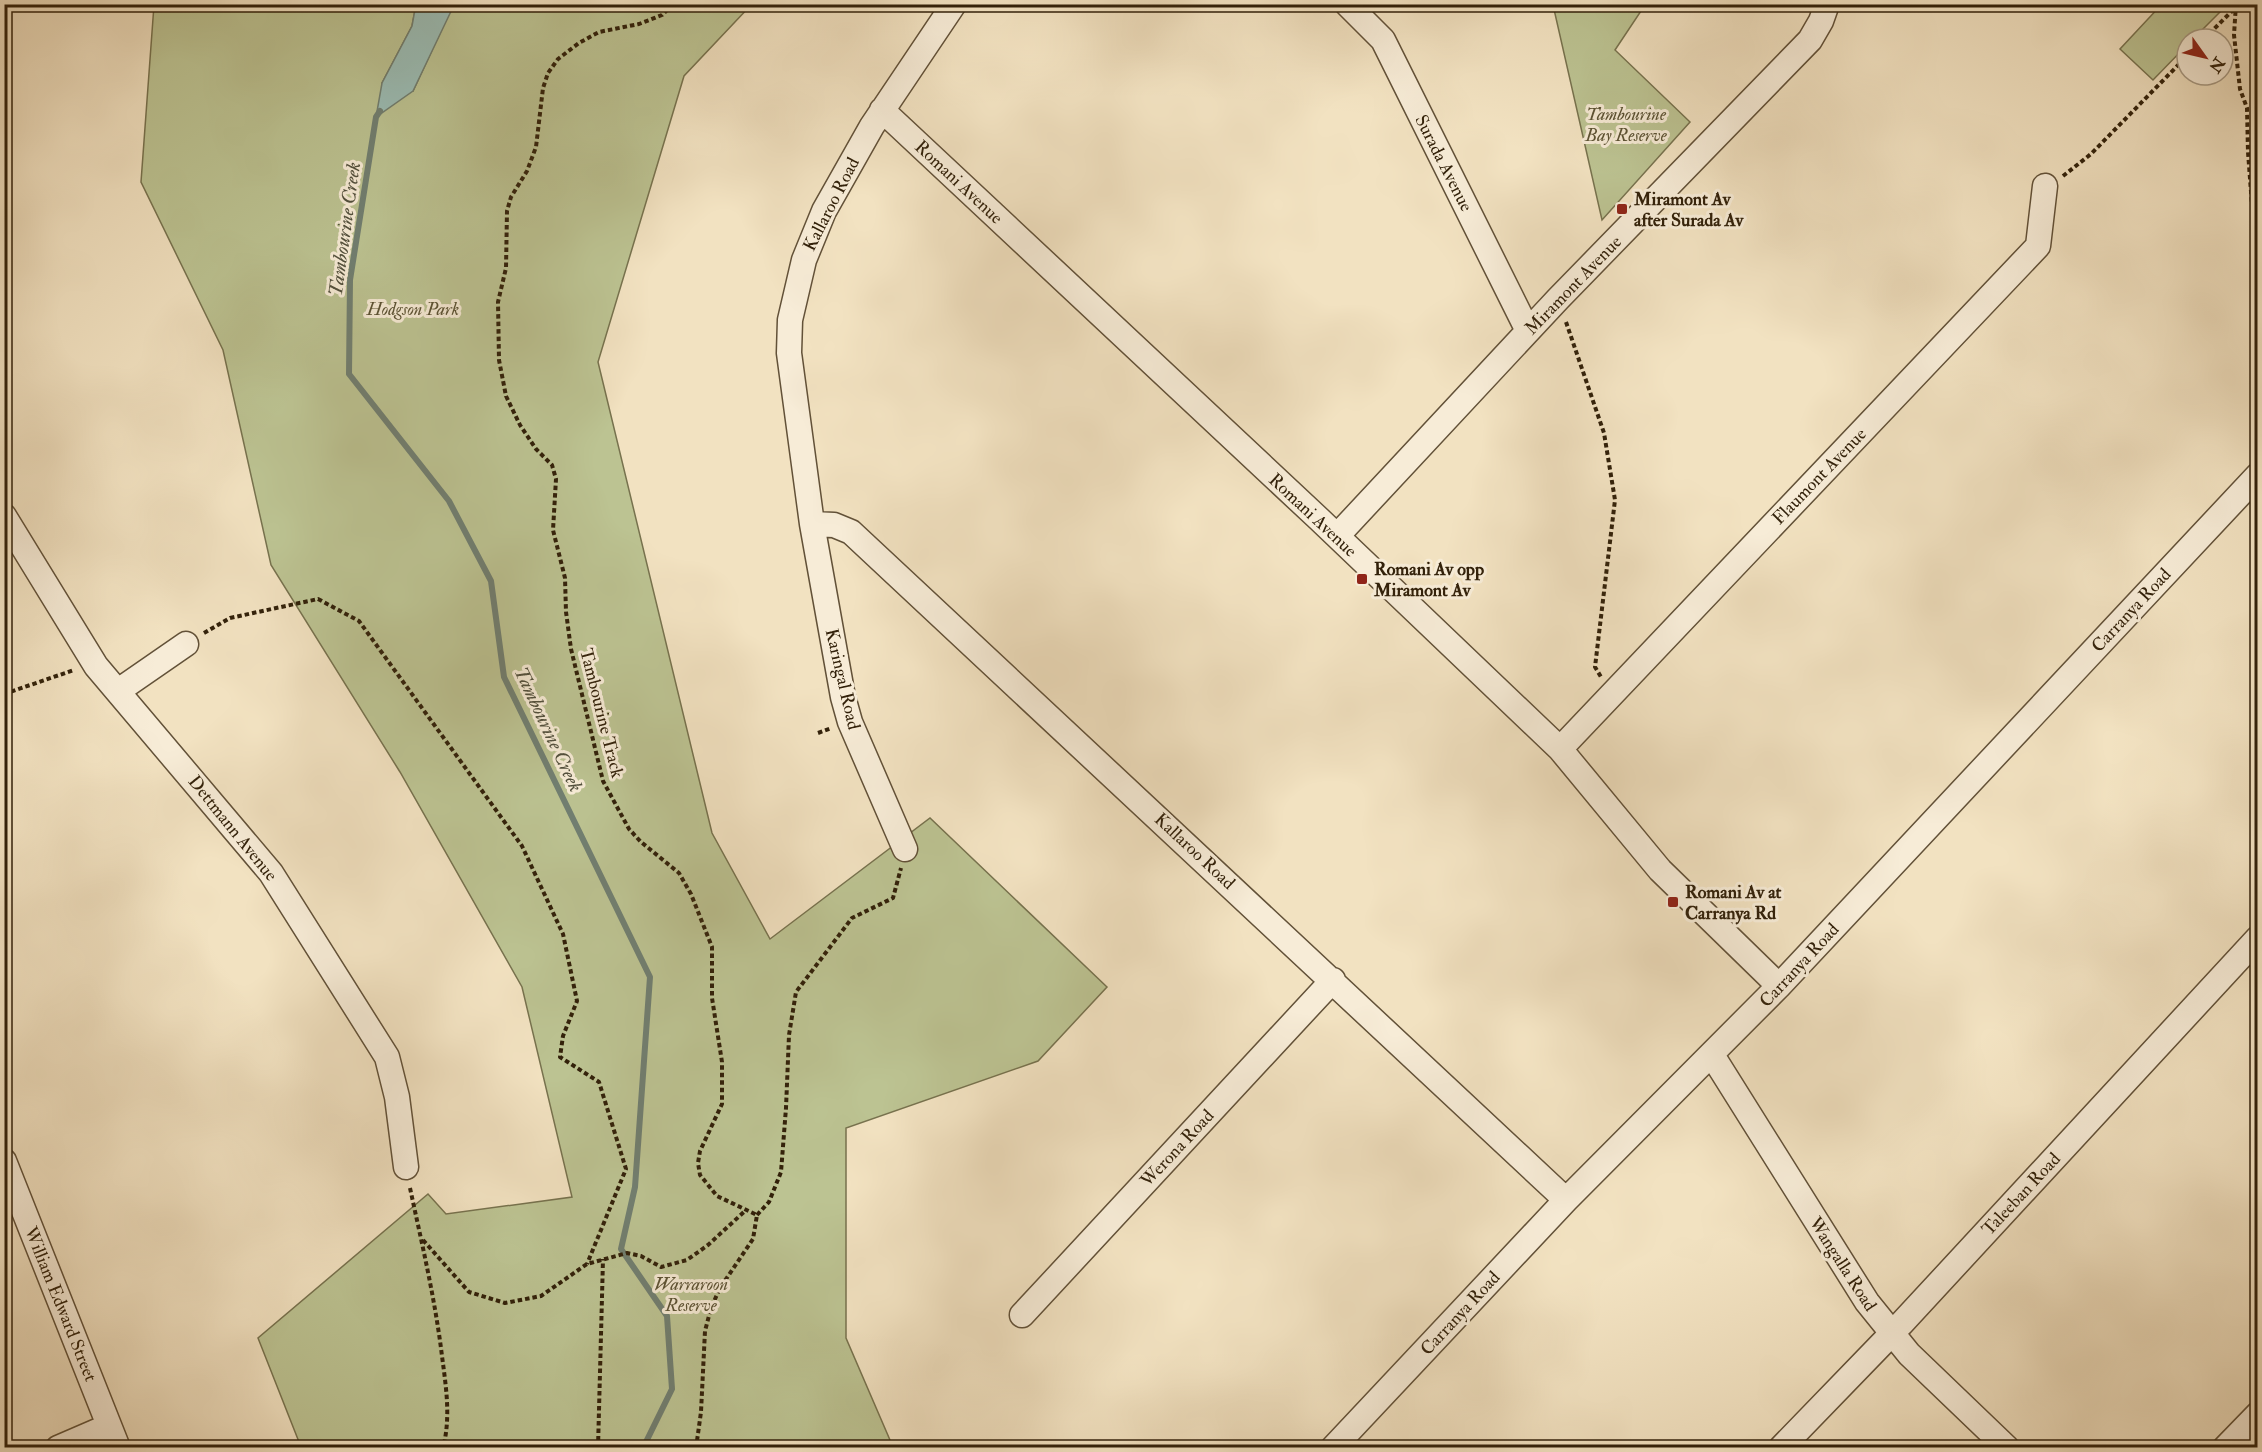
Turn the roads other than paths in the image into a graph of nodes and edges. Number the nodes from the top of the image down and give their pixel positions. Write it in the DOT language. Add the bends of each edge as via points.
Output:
graph roads {
  1 [pos="954,4"];
  2 [pos="1347,4"];
  3 [pos="1827,4"];
  4 [pos="882,110"];
  5 [pos="2044,186"];
  6 [pos="1528,331"];
  7 [pos="2258,475"];
  8 [pos="810,513"];
  9 [pos="4,516"];
  10 [pos="1337,536"];
  11 [pos="186,644"];
  12 [pos="118,691"];
  13 [pos="1560,749"];
  14 [pos="905,849"];
  15 [pos="2258,938"];
  16 [pos="1333,980"];
  17 [pos="1779,986"];
  18 [pos="1712,1055"];
  19 [pos="4,1161"];
  20 [pos="406,1167"];
  21 [pos="1566,1200"];
  22 [pos="14,1214"];
  23 [pos="1022,1315"];
  24 [pos="1891,1333"];
  25 [pos="2258,1414"];
  26 [pos="114,1437"];
  27 [pos="58,1448"];
  28 [pos="1333,1448"];
  29 [pos="1781,1448"];
  30 [pos="2007,1448"];
  31 [pos="2225,1448"];
  1 -- 4 [label="street, Kallaroo Road"];
  2 -- 6 [label="street, Surada Avenue" via="1383,40"];
  3 -- 6 [label="street, Miramont Avenue" via="1810,40"];
  4 -- 8 [label="street, Kallaroo Road" via="814,232 790,320 789,353"];
  4 -- 10 [label="street, Romani Avenue"];
  5 -- 13 [label="street, Flaumont Avenue" via="2038,246"];
  6 -- 10 [label="street, Miramont Avenue"];
  7 -- 17 [label="street, Carranya Road"];
  8 -- 14 [label="street, Karingal Road" via="850,722"];
  8 -- 16 [label="street, Kallaroo Road" via="851,532"];
  9 -- 12 [label="street, Dettmann Avenue" via="94,663"];
  10 -- 13 [label="street, Romani Avenue"];
  11 -- 12 [label="street"];
  12 -- 20 [label="street, Dettmann Avenue" via="272,873 387,1057 397,1097"];
  13 -- 17 [label="street, Romani Avenue" via="1660,870"];
  15 -- 24 [label="street, Taleeban Road"];
  16 -- 21 [label="street, Kallaroo Road"];
  16 -- 23 [label="street, Werona Road"];
  17 -- 18 [label="street, Carranya Road"];
  18 -- 21 [label="street, Carranya Road"];
  18 -- 24 [label="street, Wangalla Road" via="1849,1275"];
  19 -- 22 [label="street, William Edward Street"];
  21 -- 28 [label="street, Carranya Road"];
  22 -- 26 [label="street, William Edward Street"];
  24 -- 29 [label="street, Taleeban Road"];
  24 -- 30 [label="street, Wangalla Road"];
  25 -- 31 [label="street"];
  26 -- 27 [label="street"];
}
